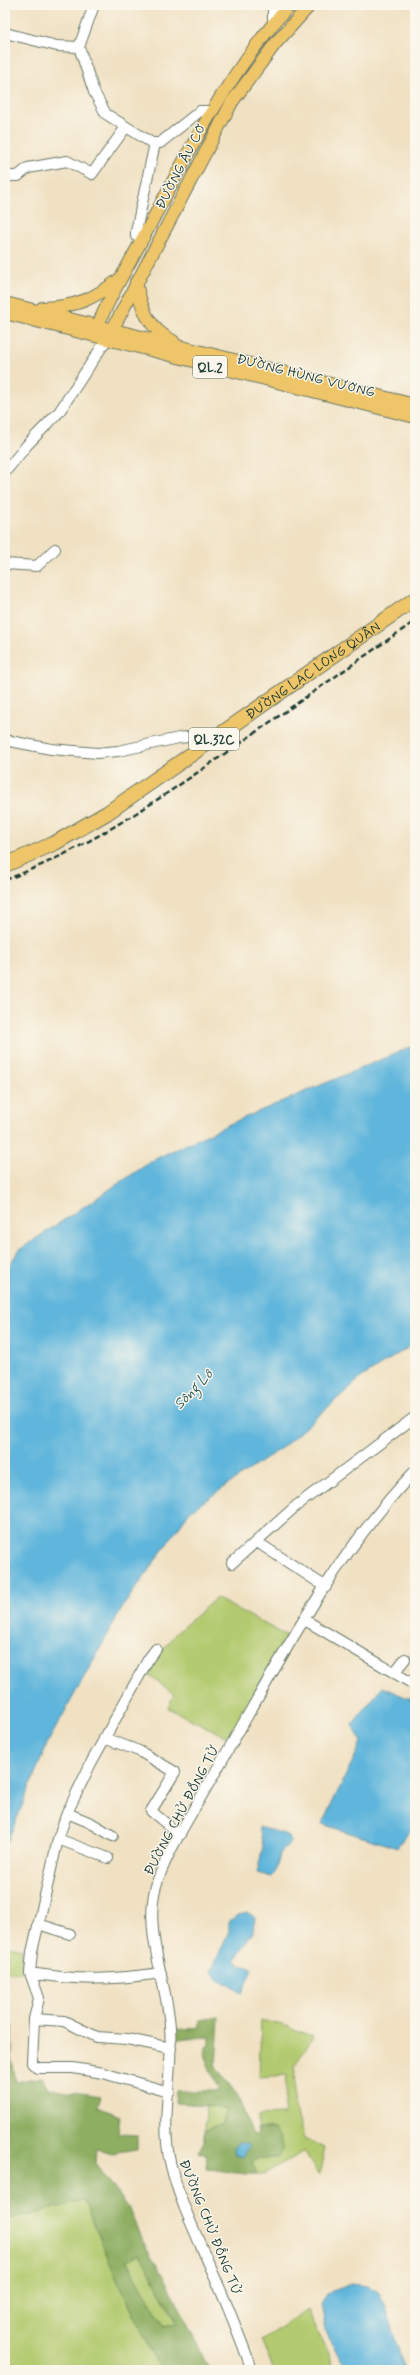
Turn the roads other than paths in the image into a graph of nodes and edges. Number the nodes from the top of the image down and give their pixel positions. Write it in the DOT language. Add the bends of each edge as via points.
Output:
graph roads {
  1 [pos="94,5"];
  2 [pos="273,5"];
  3 [pos="290,5"];
  4 [pos="310,5"];
  5 [pos="273,23"];
  6 [pos="5,33"];
  7 [pos="79,47"];
  8 [pos="211,111"];
  9 [pos="126,127"];
  10 [pos="156,143"];
  11 [pos="5,176"];
  12 [pos="143,239"];
  13 [pos="123,277"];
  14 [pos="136,282"];
  15 [pos="5,303"];
  16 [pos="25,308"];
  17 [pos="5,313"];
  18 [pos="97,330"];
  19 [pos="110,334"];
  20 [pos="198,352"];
  21 [pos="96,353"];
  22 [pos="415,405"];
  23 [pos="415,417"];
  24 [pos="5,472"];
  25 [pos="55,549"];
  26 [pos="5,564"];
  27 [pos="415,599"];
  28 [pos="225,732"];
  29 [pos="5,740"];
  30 [pos="5,865"];
  31 [pos="415,1417"];
  32 [pos="415,1471"];
  33 [pos="257,1542"];
  34 [pos="232,1563"];
  35 [pos="326,1587"];
  36 [pos="305,1620"];
  37 [pos="156,1649"];
  38 [pos="405,1659"];
  39 [pos="394,1673"];
  40 [pos="415,1685"];
  41 [pos="104,1738"];
  42 [pos="67,1813"];
  43 [pos="180,1835"];
  44 [pos="113,1836"];
  45 [pos="58,1839"];
  46 [pos="108,1858"];
  47 [pos="38,1924"];
  48 [pos="70,1934"];
  49 [pos="30,1973"];
  50 [pos="161,1973"];
  51 [pos="34,2019"];
  52 [pos="171,2048"];
  53 [pos="169,2092"];
  54 [pos="252,2370"];
  1 -- 7 [label="street"];
  2 -- 5 [label="street"];
  3 -- 5 [label="main road, ĐƯỜNG ÂU CƠ"];
  4 -- 14 [label="main road, ĐƯỜNG ÂU CƠ" via="275,44 232,102"];
  5 -- 8 [label="main road, ĐƯỜNG ÂU CƠ" via="231,79"];
  6 -- 7 [label="street" via="57,46"];
  7 -- 9 [label="street" via="100,105 106,114"];
  8 -- 10 [label="street" via="200,111 160,143"];
  8 -- 12 [label="main road, ĐƯỜNG ÂU CƠ"];
  9 -- 10 [label="street"];
  9 -- 11 [label="street" via="92,174 67,161 28,168 18,176"];
  10 -- 12 [label="street" via="136,232 136,236"];
  12 -- 13 [label="main road, ĐƯỜNG ÂU CƠ"];
  13 -- 16 [label="main road" via="97,296 82,302 60,307"];
  13 -- 18 [label="main road, ĐƯỜNG ÂU CƠ"];
  14 -- 19 [label="main road, ĐƯỜNG ÂU CƠ"];
  14 -- 20 [label="main road" via="142,308 153,327 170,339"];
  15 -- 16 [label="main road, ĐƯỜNG HÙNG VƯƠNG / QL.2"];
  16 -- 18 [label="main road, ĐƯỜNG HÙNG VƯƠNG / QL.2"];
  17 -- 18 [label="main road, ĐƯỜNG HÙNG VƯƠNG / QL.2"];
  18 -- 19 [label="main road, ĐƯỜNG HÙNG VƯƠNG / QL.2"];
  18 -- 21 [label="street"];
  19 -- 20 [label="main road, ĐƯỜNG HÙNG VƯƠNG / QL.2"];
  19 -- 21 [label="street, ĐƯỜNG ÂU CƠ"];
  19 -- 23 [label="main road, ĐƯỜNG HÙNG VƯƠNG / QL.2" via="267,381"];
  20 -- 22 [label="main road, ĐƯỜNG HÙNG VƯƠNG / QL.2"];
  21 -- 24 [label="street, ĐƯỜNG ÂU CƠ" via="59,412"];
  25 -- 26 [label="street" via="37,566"];
  27 -- 28 [label="highway, ĐƯỜNG LẠC LONG QUÂN / QL.32C"];
  28 -- 29 [label="street" via="97,753 51,749"];
  28 -- 30 [label="highway, ĐƯỜNG LẠC LONG QUÂN / QL.32C" via="108,813 56,843"];
  31 -- 33 [label="street" via="296,1506"];
  32 -- 35 [label="street, ĐƯỜNG CHỬ ĐỒNG TỬ" via="370,1523"];
  33 -- 34 [label="street"];
  33 -- 35 [label="street"];
  35 -- 36 [label="street, ĐƯỜNG CHỬ ĐỒNG TỬ"];
  36 -- 39 [label="street"];
  36 -- 43 [label="street, ĐƯỜNG CHỬ ĐỒNG TỬ"];
  37 -- 41 [label="street"];
  38 -- 39 [label="street"];
  39 -- 40 [label="street"];
  41 -- 42 [label="street"];
  41 -- 43 [label="street" via="138,1751 175,1772 151,1811"];
  42 -- 44 [label="street"];
  42 -- 45 [label="street"];
  43 -- 50 [label="street, ĐƯỜNG CHỬ ĐỒNG TỬ" via="161,1873 154,1894 153,1932"];
  45 -- 46 [label="street"];
  45 -- 47 [label="street"];
  47 -- 48 [label="street"];
  47 -- 49 [label="street"];
  49 -- 50 [label="street" via="89,1980 115,1980"];
  49 -- 51 [label="street" via="39,1998"];
  50 -- 52 [label="street, ĐƯỜNG CHỬ ĐỒNG TỬ" via="170,2022"];
  51 -- 52 [label="street" via="64,2021 97,2037 127,2039"];
  51 -- 53 [label="street" via="32,2063 37,2068 73,2068 96,2072"];
  52 -- 53 [label="street, ĐƯỜNG CHỬ ĐỒNG TỬ"];
  53 -- 54 [label="street, ĐƯỜNG CHỬ ĐỒNG TỬ" via="167,2143 171,2168"];
}
